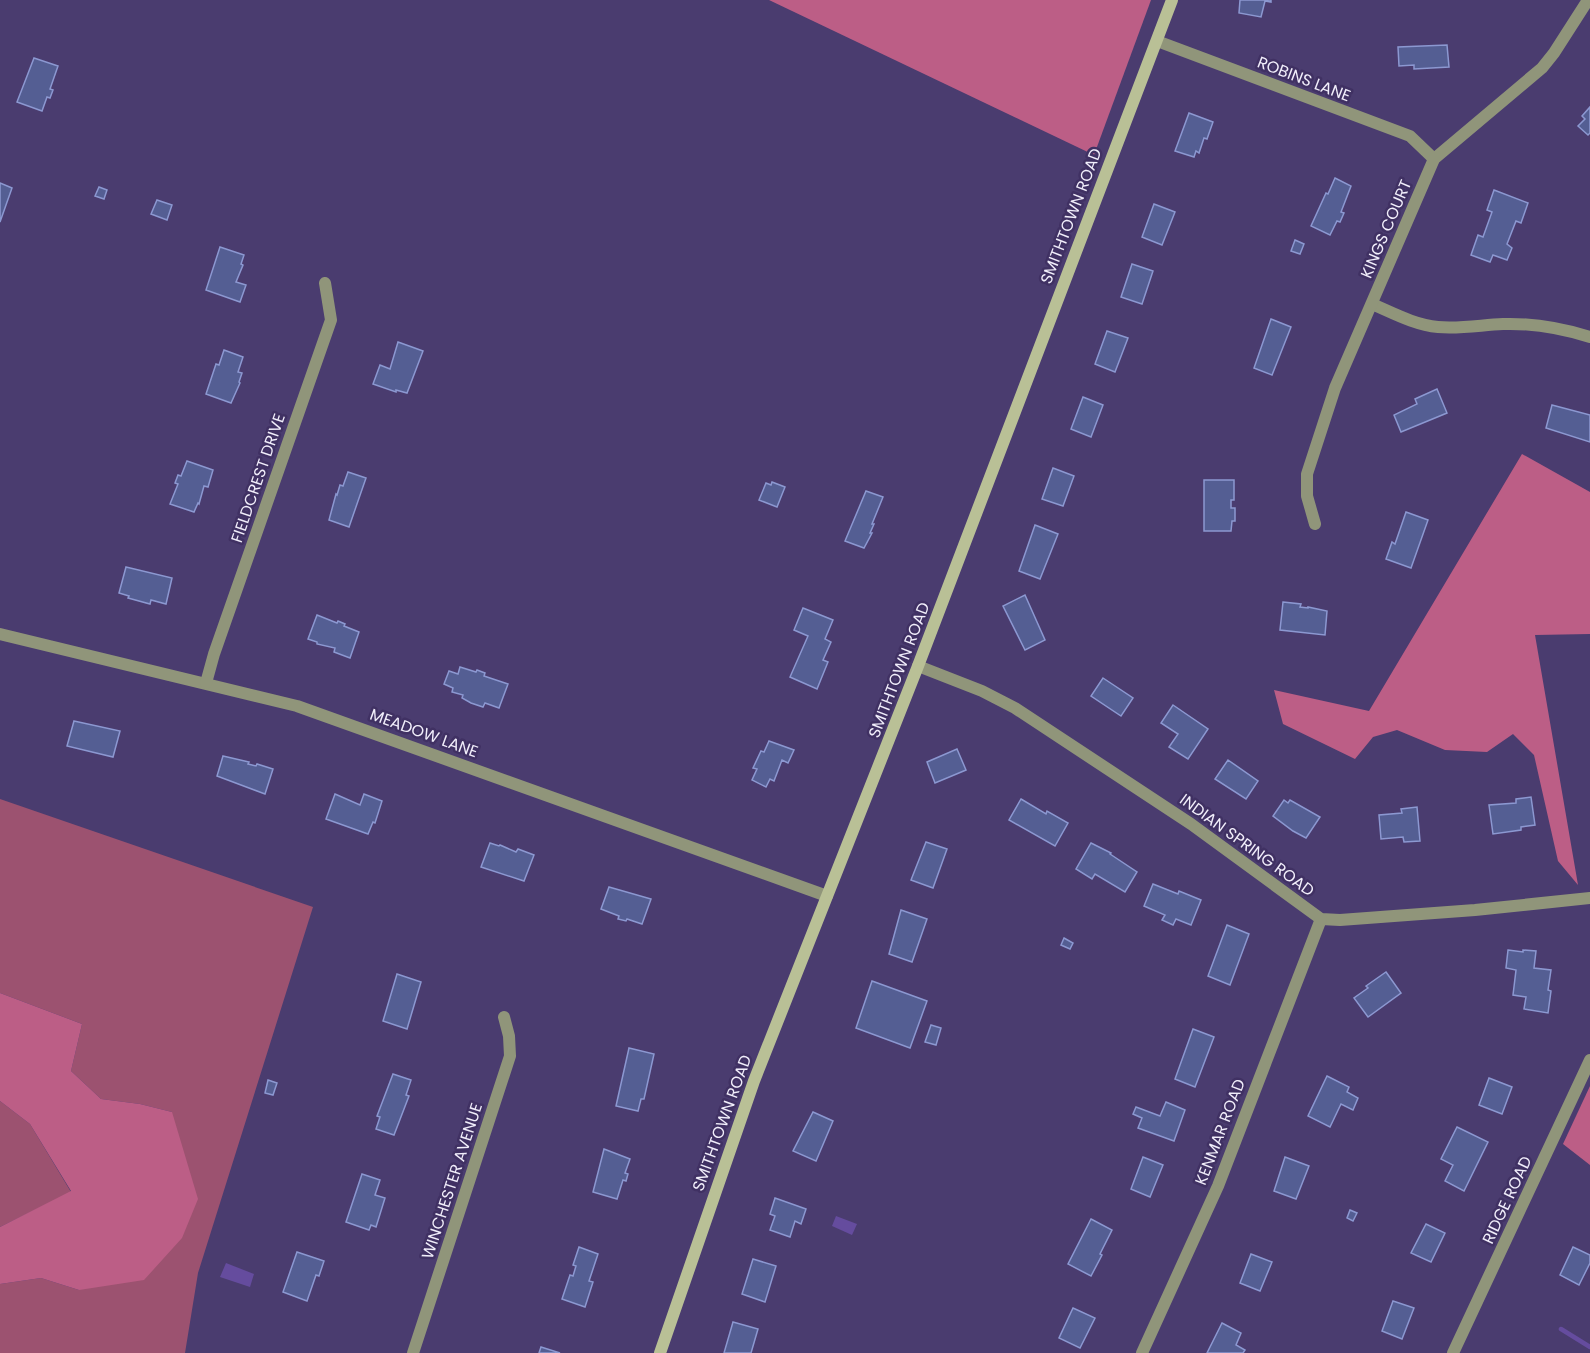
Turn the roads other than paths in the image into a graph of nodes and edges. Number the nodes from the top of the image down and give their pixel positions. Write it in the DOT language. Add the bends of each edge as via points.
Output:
graph roads {
  1 [pos="1172,0"];
  2 [pos="1588,0"];
  3 [pos="1157,41"];
  4 [pos="1434,159"];
  5 [pos="325,283"];
  6 [pos="1372,304"];
  7 [pos="1590,337"];
  8 [pos="1315,524"];
  9 [pos="0,633"];
  10 [pos="918,666"];
  11 [pos="206,683"];
  12 [pos="827,896"];
  13 [pos="1590,898"];
  14 [pos="1321,919"];
  15 [pos="504,1017"];
  16 [pos="1590,1060"];
  17 [pos="413,1353"];
  18 [pos="660,1353"];
  19 [pos="1142,1353"];
  20 [pos="1454,1353"];
  1 -- 3 [label="street, SMITHTOWN ROAD"];
  2 -- 4 [label="street, KINGS COURT" via="1542,68"];
  3 -- 4 [label="street, ROBINS LANE" via="1410,136"];
  3 -- 10 [label="street, SMITHTOWN ROAD"];
  4 -- 6 [label="street, KINGS COURT"];
  5 -- 11 [label="street, FIELDCREST DRIVE" via="331,320"];
  6 -- 7 [label="street" via="1435,327 1526,324 1560,327"];
  6 -- 8 [label="street, KINGS COURT" via="1335,388 1307,474 1307,496"];
  9 -- 11 [label="street, MEADOW LANE"];
  10 -- 12 [label="street, SMITHTOWN ROAD"];
  10 -- 14 [label="street, INDIAN SPRING ROAD" via="1015,708 1191,824"];
  11 -- 12 [label="street, MEADOW LANE" via="330,717"];
  12 -- 18 [label="street, SMITHTOWN ROAD" via="754,1080"];
  13 -- 14 [label="street, INDIAN SPRING ROAD" via="1464,911"];
  14 -- 19 [label="street, KENMAR ROAD" via="1218,1186"];
  15 -- 17 [label="street, WINCHESTER AVENUE" via="510,1056"];
  16 -- 20 [label="street, RIDGE ROAD"];
}
